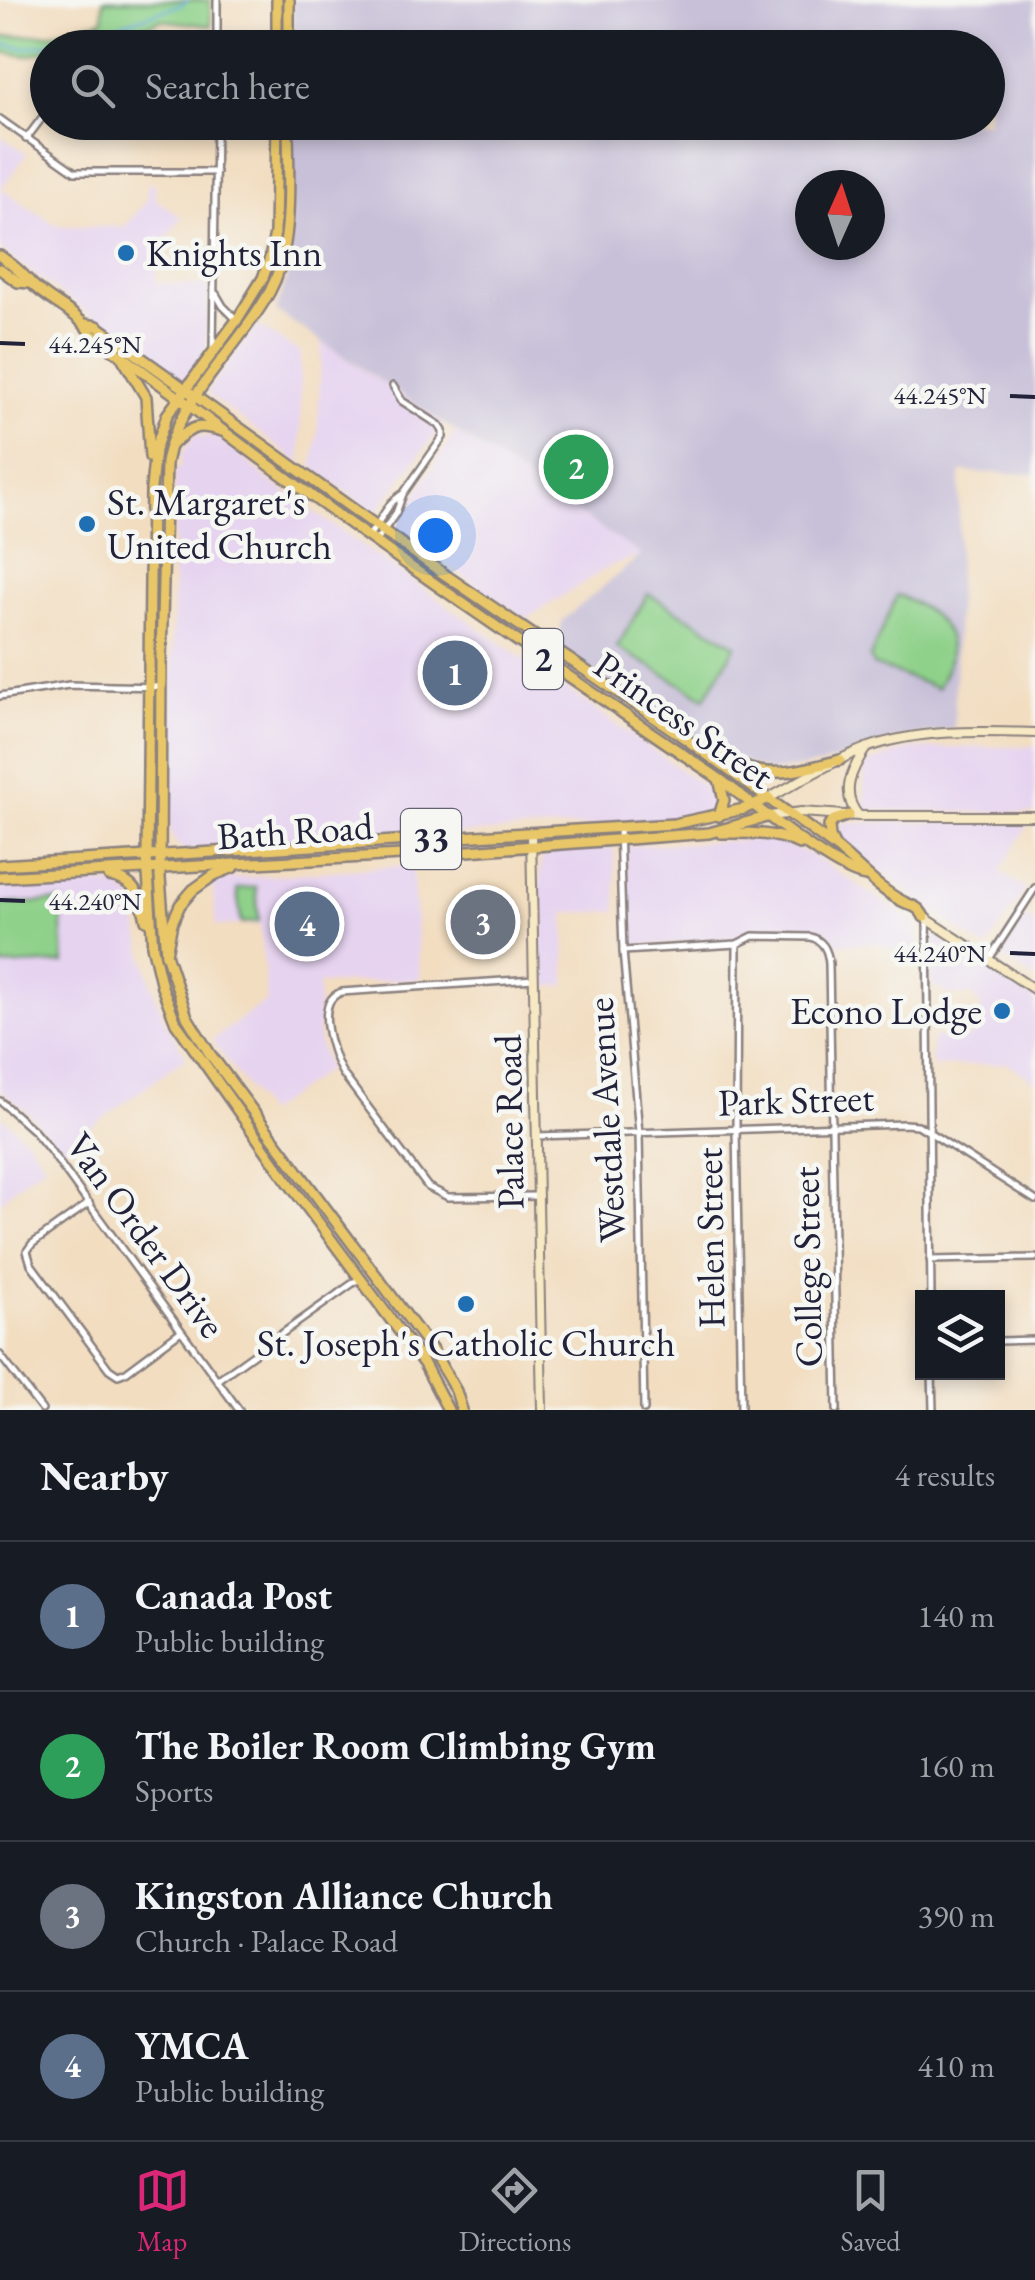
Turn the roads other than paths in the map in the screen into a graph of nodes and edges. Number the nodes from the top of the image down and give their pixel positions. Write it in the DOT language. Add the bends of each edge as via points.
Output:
graph roads {
  1 [pos="217,0"];
  2 [pos="277,0"];
  3 [pos="290,0"];
  4 [pos="217,30"];
  5 [pos="277,30"];
  6 [pos="289,30"];
  7 [pos="0,119"];
  8 [pos="30,133"];
  9 [pos="26,138"];
  10 [pos="216,140"];
  11 [pos="277,140"];
  12 [pos="288,140"];
  13 [pos="216,172"];
  14 [pos="0,256"];
  15 [pos="0,269"];
  16 [pos="30,283"];
  17 [pos="214,292"];
  18 [pos="85,324"];
  19 [pos="241,324"];
  20 [pos="118,353"];
  21 [pos="213,354"];
  22 [pos="392,386"];
  23 [pos="182,393"];
  24 [pos="194,401"];
  25 [pos="226,432"];
  26 [pos="168,448"];
  27 [pos="151,488"];
  28 [pos="380,528"];
  29 [pos="372,538"];
  30 [pos="150,686"];
  31 [pos="162,687"];
  32 [pos="0,696"];
  33 [pos="676,732"];
  34 [pos="1035,732"];
  35 [pos="866,748"];
  36 [pos="840,760"];
  37 [pos="719,779"];
  38 [pos="769,798"];
  39 [pos="754,804"];
  40 [pos="790,813"];
  41 [pos="854,815"];
  42 [pos="719,816"];
  43 [pos="770,816"];
  44 [pos="1035,816"];
  45 [pos="619,828"];
  46 [pos="531,833"];
  47 [pos="709,833"];
  48 [pos="620,840"];
  49 [pos="532,846"];
  50 [pos="835,847"];
  51 [pos="822,855"];
  52 [pos="161,857"];
  53 [pos="147,858"];
  54 [pos="241,864"];
  55 [pos="0,865"];
  56 [pos="161,869"];
  57 [pos="147,870"];
  58 [pos="76,873"];
  59 [pos="866,876"];
  60 [pos="0,877"];
  61 [pos="1035,888"];
  62 [pos="926,918"];
  63 [pos="736,944"];
  64 [pos="153,949"];
  65 [pos="623,951"];
  66 [pos="166,954"];
  67 [pos="989,959"];
  68 [pos="534,978"];
  69 [pos="1035,990"];
  70 [pos="0,1101"];
  71 [pos="832,1126"];
  72 [pos="736,1130"];
  73 [pos="927,1130"];
  74 [pos="639,1133"];
  75 [pos="537,1136"];
  76 [pos="538,1196"];
  77 [pos="1035,1200"];
  78 [pos="89,1203"];
  79 [pos="359,1251"];
  80 [pos="1035,1258"];
  81 [pos="930,1260"];
  82 [pos="360,1278"];
  83 [pos="388,1290"];
  84 [pos="930,1290"];
  85 [pos="181,1331"];
  86 [pos="1035,1340"];
  87 [pos="1005,1341"];
  88 [pos="1,1357"];
  89 [pos="217,1380"];
  90 [pos="932,1380"];
  91 [pos="42,1410"];
  92 [pos="238,1410"];
  93 [pos="448,1410"];
  94 [pos="462,1410"];
  95 [pos="542,1410"];
  96 [pos="644,1410"];
  97 [pos="741,1410"];
  98 [pos="838,1410"];
  99 [pos="933,1410"];
  1 -- 4 [label="street"];
  2 -- 5 [label="main road"];
  3 -- 6 [label="main road"];
  7 -- 9 [label="street"];
  8 -- 9 [label="street"];
  9 -- 13 [label="street" via="76,172"];
  10 -- 13 [label="street"];
  11 -- 19 [label="main road" via="276,233"];
  12 -- 19 [label="main road" via="281,263 271,291"];
  13 -- 17 [label="street"];
  14 -- 16 [label="main road, Princess Street / 2"];
  15 -- 16 [label="main road, Princess Street / 2"];
  16 -- 18 [label="main road, Princess Street / 2"];
  17 -- 19 [label="street"];
  17 -- 21 [label="street"];
  18 -- 20 [label="main road, Princess Street / 2"];
  18 -- 23 [label="main road, Princess Street / 2" via="97,326"];
  19 -- 21 [label="main road"];
  19 -- 24 [label="main road"];
  20 -- 23 [label="main road, Princess Street / 2"];
  20 -- 27 [label="main road" via="146,397"];
  21 -- 23 [label="main road"];
  22 -- 28 [label="street" via="443,431 396,513"];
  23 -- 24 [label="main road, Princess Street / 2"];
  23 -- 27 [label="main road" via="158,434"];
  24 -- 25 [label="main road, Princess Street / 2"];
  24 -- 26 [label="main road"];
  24 -- 28 [label="main road, Princess Street / 2"];
  25 -- 26 [label="main road" via="202,426"];
  25 -- 29 [label="main road, Princess Street / 2"];
  26 -- 31 [label="main road"];
  27 -- 30 [label="main road"];
  28 -- 29 [label="street"];
  28 -- 33 [label="main road, Princess Street / 2"];
  29 -- 37 [label="main road, Princess Street / 2"];
  30 -- 31 [label="street"];
  30 -- 32 [label="street" via="68,685"];
  30 -- 53 [label="main road"];
  31 -- 52 [label="main road"];
  33 -- 36 [label="main road" via="763,772"];
  33 -- 38 [label="main road, Princess Street / 2"];
  34 -- 35 [label="main road" via="942,734"];
  35 -- 36 [label="main road"];
  35 -- 41 [label="main road" via="849,780"];
  36 -- 38 [label="main road"];
  37 -- 39 [label="main road, Princess Street / 2"];
  37 -- 42 [label="main road"];
  38 -- 39 [label="main road, Bath Road / 33"];
  38 -- 40 [label="main road, Princess Street / 2"];
  39 -- 42 [label="main road, Bath Road / 33"];
  39 -- 43 [label="main road, Princess Street / 2"];
  40 -- 41 [label="main road"];
  40 -- 43 [label="main road, 33"];
  40 -- 50 [label="main road, Princess Street / 2"];
  41 -- 44 [label="main road"];
  41 -- 50 [label="main road" via="830,826"];
  42 -- 45 [label="main road, Bath Road / 33"];
  43 -- 47 [label="main road, Bath Road / 33"];
  43 -- 51 [label="main road, Princess Street / 2"];
  45 -- 46 [label="main road, Bath Road / 33"];
  45 -- 48 [label="street, Westdale Avenue"];
  46 -- 49 [label="main road, Palace Road"];
  46 -- 52 [label="main road, Bath Road / 33"];
  47 -- 48 [label="main road, Bath Road / 33"];
  47 -- 51 [label="main road" via="784,837"];
  48 -- 49 [label="main road, Bath Road / 33"];
  48 -- 65 [label="street, Westdale Avenue"];
  49 -- 54 [label="main road, Bath Road / 33"];
  49 -- 68 [label="main road, Palace Road"];
  50 -- 59 [label="main road, Princess Street / 2"];
  51 -- 59 [label="main road, Princess Street / 2"];
  52 -- 53 [label="main road, Bath Road / 33"];
  52 -- 56 [label="main road"];
  53 -- 55 [label="main road, Bath Road / 33"];
  53 -- 57 [label="main road"];
  54 -- 56 [label="main road, Bath Road / 33"];
  54 -- 66 [label="main road" via="192,890 172,923"];
  56 -- 57 [label="main road, Bath Road / 33"];
  56 -- 66 [label="main road"];
  57 -- 58 [label="main road, Bath Road / 33"];
  57 -- 64 [label="main road"];
  58 -- 60 [label="main road, Bath Road / 33"];
  58 -- 64 [label="main road" via="131,883"];
  59 -- 62 [label="main road, Princess Street / 2"];
  61 -- 67 [label="street"];
  62 -- 67 [label="main road, Princess Street / 2"];
  62 -- 73 [label="street"];
  63 -- 65 [label="street"];
  63 -- 71 [label="street, College Street" via="753,936 811,936 823,944"];
  63 -- 72 [label="street, Helen Street"];
  64 -- 82 [label="main road" via="176,1023"];
  65 -- 74 [label="street, Westdale Avenue"];
  66 -- 79 [label="main road" via="187,1017 210,1054"];
  67 -- 69 [label="main road, Princess Street / 2"];
  68 -- 75 [label="main road, Palace Road"];
  68 -- 76 [label="street" via="341,992 327,1008 333,1058 428,1187 448,1196"];
  70 -- 78 [label="street, Van Order Drive" via="34,1131"];
  71 -- 72 [label="street, Park Street"];
  71 -- 73 [label="street, Park Street" via="904,1124"];
  71 -- 98 [label="street, College Street"];
  72 -- 74 [label="street, Park Street"];
  72 -- 97 [label="street, Helen Street"];
  73 -- 77 [label="street, Park Street"];
  73 -- 81 [label="street"];
  74 -- 75 [label="street, Park Street"];
  74 -- 96 [label="street, Westdale Avenue"];
  75 -- 76 [label="main road, Palace Road"];
  76 -- 95 [label="main road, Palace Road"];
  78 -- 85 [label="street, Van Order Drive"];
  78 -- 85 [label="street" via="32,1244 31,1264 118,1375"];
  79 -- 82 [label="main road"];
  79 -- 83 [label="main road"];
  80 -- 81 [label="street"];
  81 -- 84 [label="street"];
  82 -- 83 [label="main road" via="373,1278"];
  82 -- 89 [label="street"];
  82 -- 93 [label="main road" via="424,1364"];
  83 -- 94 [label="main road" via="432,1350"];
  85 -- 89 [label="street, Van Order Drive"];
  86 -- 87 [label="street"];
  88 -- 91 [label="street"];
  89 -- 92 [label="street, Van Order Drive"];
  90 -- 99 [label="street"];
}
